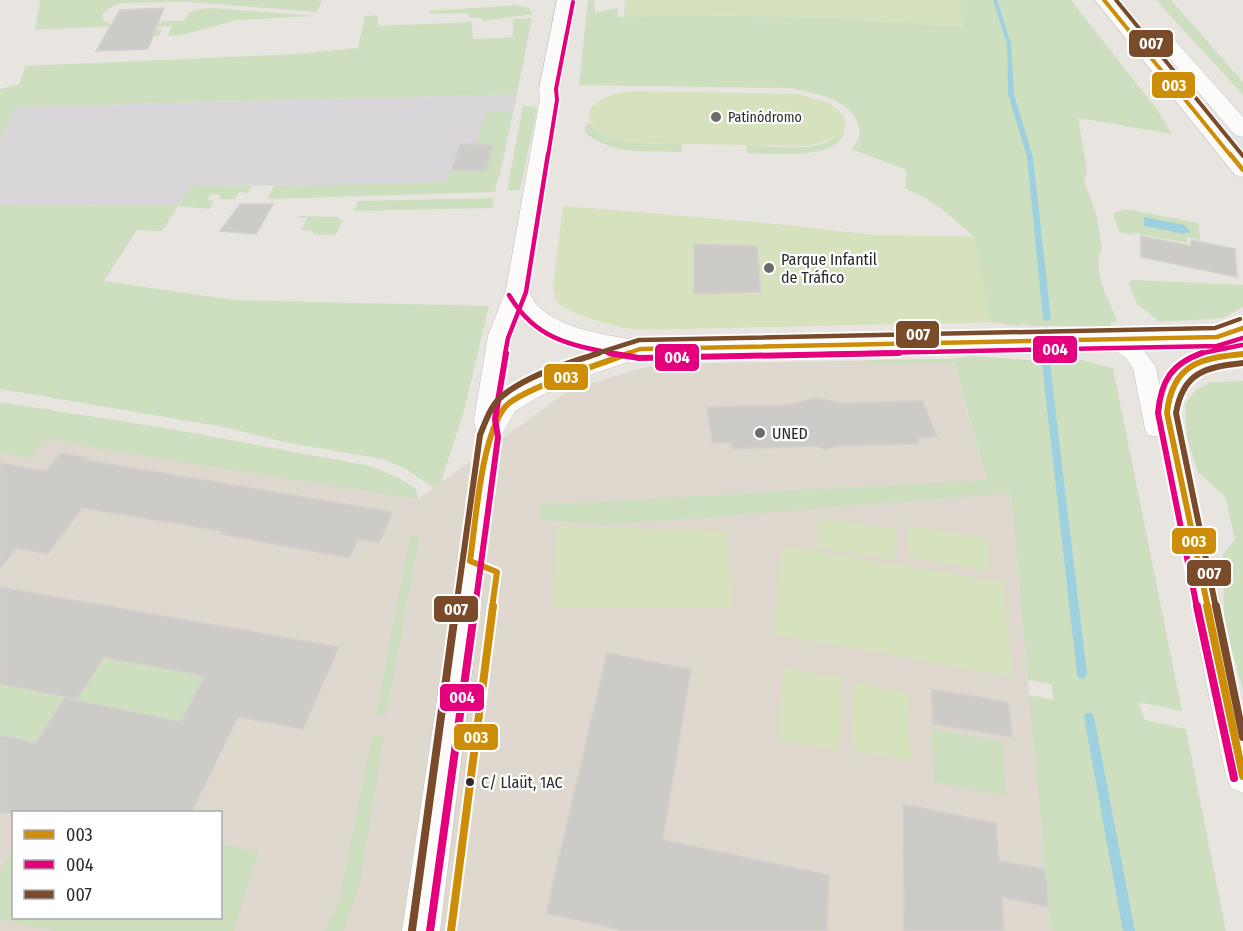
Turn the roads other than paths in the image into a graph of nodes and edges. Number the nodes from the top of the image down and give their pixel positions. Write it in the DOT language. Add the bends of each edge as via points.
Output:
graph roads {
  1 [pos="564,0"];
  2 [pos="1104,0"];
  3 [pos="1129,0"];
  4 [pos="1243,130"];
  5 [pos="1243,170"];
  6 [pos="517,290"];
  7 [pos="1243,328"];
  8 [pos="1114,340"];
  9 [pos="640,350"];
  10 [pos="1243,354"];
  11 [pos="489,436"];
  12 [pos="1190,518"];
  13 [pos="1243,776"];
  14 [pos="421,931"];
  1 -- 6 [label="street"];
  2 -- 5 [label="main road"];
  3 -- 4 [label="main road"];
  6 -- 9 [label="street" via="532,313 552,324 587,338"];
  6 -- 11 [label="street" via="499,336 486,420"];
  7 -- 8 [label="street" via="1217,337"];
  8 -- 9 [label="street"];
  8 -- 12 [label="street" via="1133,352 1144,368 1172,498"];
  9 -- 11 [label="street" via="534,389 506,405"];
  10 -- 12 [label="street" via="1199,363 1178,376 1168,392 1167,413"];
  11 -- 14 [label="street"];
  12 -- 13 [label="street" via="1206,613"];
}
